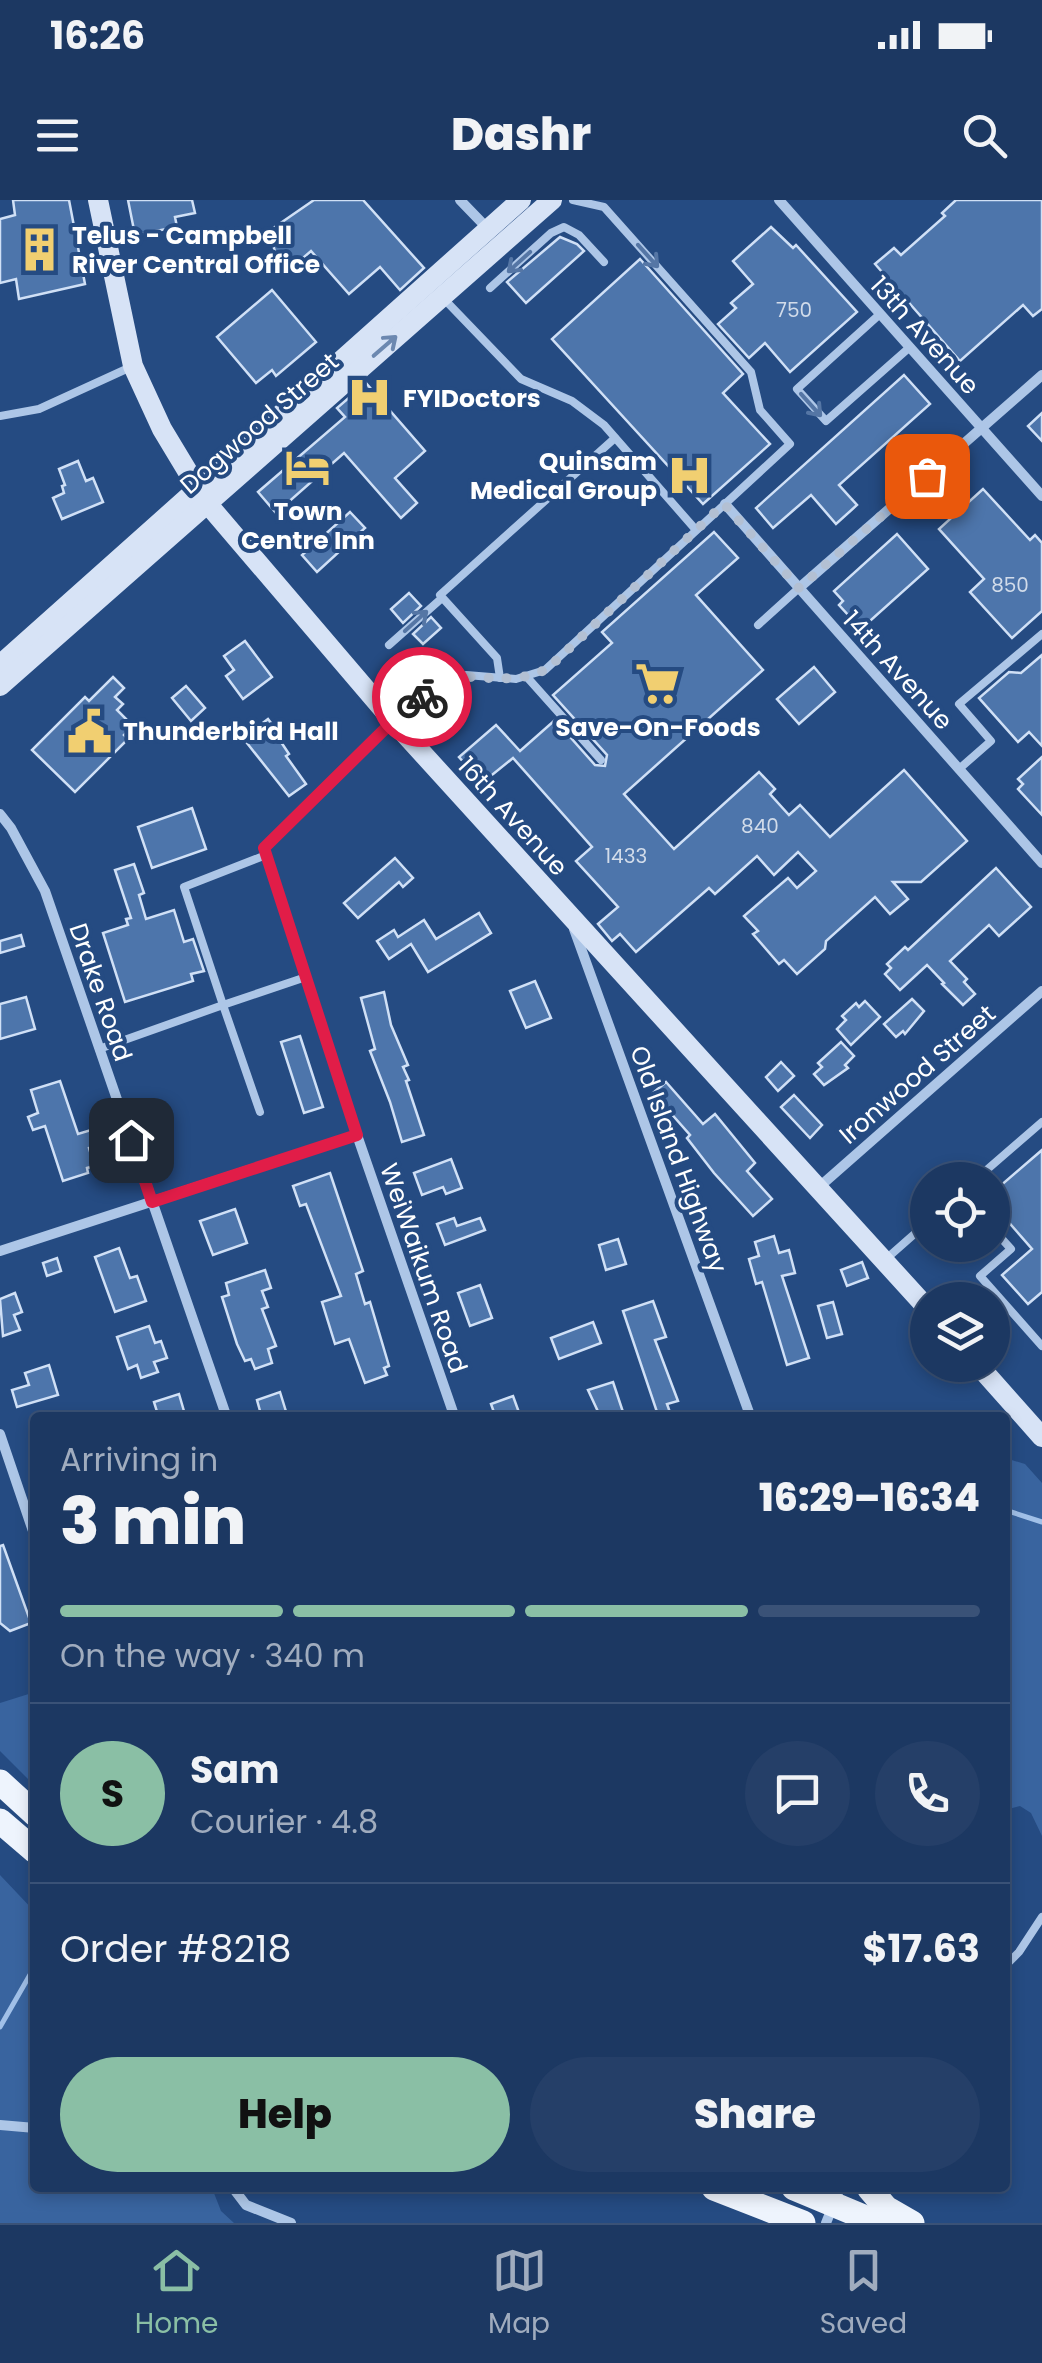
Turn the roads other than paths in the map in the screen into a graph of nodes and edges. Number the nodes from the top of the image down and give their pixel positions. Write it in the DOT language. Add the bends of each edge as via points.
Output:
graph roads {
  1 [pos="98,200"];
  2 [pos="460,200"];
  3 [pos="521,200"];
  4 [pos="552,200"];
  5 [pos="573,200"];
  6 [pos="778,200"];
  7 [pos="488,229"];
  8 [pos="604,262"];
  9 [pos="490,288"];
  10 [pos="435,289"];
  11 [pos="880,314"];
  12 [pos="910,347"];
  13 [pos="133,366"];
  14 [pos="1042,375"];
  15 [pos="0,416"];
  16 [pos="982,428"];
  17 [pos="614,438"];
  18 [pos="201,495"];
  19 [pos="1042,496"];
  20 [pos="724,504"];
  21 [pos="696,530"];
  22 [pos="799,588"];
  23 [pos="442,598"];
  24 [pos="758,624"];
  25 [pos="1042,634"];
  26 [pos="389,645"];
  27 [pos="0,665"];
  28 [pos="526,676"];
  29 [pos="500,678"];
  30 [pos="0,686"];
  31 [pos="393,721"];
  32 [pos="601,760"];
  33 [pos="959,769"];
  34 [pos="0,814"];
  35 [pos="266,855"];
  36 [pos="1042,863"];
  37 [pos="569,914"];
  38 [pos="306,977"];
  39 [pos="1042,991"];
  40 [pos="223,1005"];
  41 [pos="100,1049"];
  42 [pos="260,1112"];
  43 [pos="1042,1122"];
  44 [pos="357,1135"];
  45 [pos="996,1162"];
  46 [pos="818,1188"];
  47 [pos="152,1202"];
  48 [pos="910,1238"];
  49 [pos="0,1251"];
  50 [pos="884,1260"];
  51 [pos="996,1262"];
  52 [pos="910,1289"];
  53 [pos="1042,1346"];
  54 [pos="994,1382"];
  55 [pos="225,1412"];
  56 [pos="453,1412"];
  57 [pos="750,1412"];
  58 [pos="1040,1431"];
  59 [pos="0,1434"];
  60 [pos="30,1522"];
  61 [pos="0,1782"];
  62 [pos="30,1809"];
  63 [pos="0,1821"];
  64 [pos="30,1847"];
  65 [pos="1042,1917"];
  66 [pos="1010,1961"];
  67 [pos="0,2125"];
  68 [pos="30,2128"];
  69 [pos="236,2192"];
  70 [pos="704,2192"];
  71 [pos="724,2192"];
  72 [pos="803,2192"];
  73 [pos="872,2192"];
  74 [pos="833,2205"];
  75 [pos="291,2223"];
  76 [pos="761,2223"];
  77 [pos="803,2223"];
  78 [pos="878,2223"];
  79 [pos="912,2223"];
  1 -- 13 [label="street, 16th Avenue"];
  2 -- 7 [label="street"];
  3 -- 7 [label="street, Dogwood Street"];
  4 -- 10 [label="street, Dogwood Street"];
  5 -- 20 [label="lane, one-way" via="604,207 739,358 751,372 760,410 790,444"];
  6 -- 11 [label="street, 13th Avenue"];
  7 -- 10 [label="street, Dogwood Street"];
  8 -- 9 [label="lane, one-way" via="564,228"];
  10 -- 17 [label="lane" via="522,380 572,401"];
  10 -- 18 [label="street, Dogwood Street"];
  11 -- 12 [label="street, 13th Avenue"];
  11 -- 12 [label="lane, one-way" via="797,389 826,421"];
  12 -- 16 [label="street, 13th Avenue"];
  13 -- 15 [label="lane" via="39,409"];
  13 -- 18 [label="street, 16th Avenue"];
  14 -- 16 [label="street"];
  16 -- 19 [label="street, 13th Avenue"];
  16 -- 22 [label="street"];
  17 -- 21 [label="lane"];
  17 -- 23 [label="lane"];
  18 -- 27 [label="street, Dogwood Street"];
  18 -- 30 [label="street, Dogwood Street"];
  18 -- 31 [label="street, 16th Avenue"];
  20 -- 21 [label="lane"];
  20 -- 22 [label="street, 14th Avenue"];
  21 -- 28 [label="lane" via="546,670"];
  22 -- 24 [label="lane"];
  22 -- 33 [label="street, 14th Avenue"];
  26 -- 23 [label="lane, one-way"];
  23 -- 29 [label="lane" via="496,658"];
  25 -- 33 [label="lane" via="959,704 991,741"];
  28 -- 29 [label="lane"];
  28 -- 32 [label="lane"];
  29 -- 31 [label="lane" via="441,682"];
  31 -- 35 [label="street" via="264,848"];
  31 -- 37 [label="street, 16th Avenue"];
  33 -- 36 [label="street, 14th Avenue"];
  34 -- 41 [label="street, Drake Road" via="45,891"];
  35 -- 38 [label="street, WeiWaikum Road"];
  35 -- 40 [label="lane" via="184,887"];
  37 -- 46 [label="street, 16th Avenue"];
  37 -- 57 [label="street, Old Island Highway"];
  38 -- 40 [label="lane"];
  38 -- 44 [label="street, WeiWaikum Road"];
  39 -- 46 [label="street, Ironwood Street"];
  40 -- 41 [label="lane"];
  40 -- 42 [label="lane"];
  41 -- 47 [label="street, Drake Road"];
  43 -- 45 [label="lane"];
  44 -- 47 [label="street"];
  44 -- 56 [label="street, WeiWaikum Road"];
  46 -- 50 [label="street, 16th Avenue"];
  47 -- 49 [label="street"];
  47 -- 55 [label="street, Drake Road"];
  48 -- 50 [label="lane"];
  50 -- 52 [label="street, 16th Avenue"];
  51 -- 53 [label="lane" via="980,1276"];
  54 -- 58 [label="street"];
  59 -- 60 [label="street"];
  61 -- 62 [label="main road"];
  63 -- 64 [label="main road"];
  65 -- 66 [label="lane"];
  67 -- 68 [label="street"];
  69 -- 75 [label="street" via="246,2205"];
  70 -- 76 [label="main road"];
  71 -- 77 [label="main road"];
  72 -- 74 [label="main road"];
  73 -- 79 [label="main road"];
  74 -- 78 [label="main road"];
}
